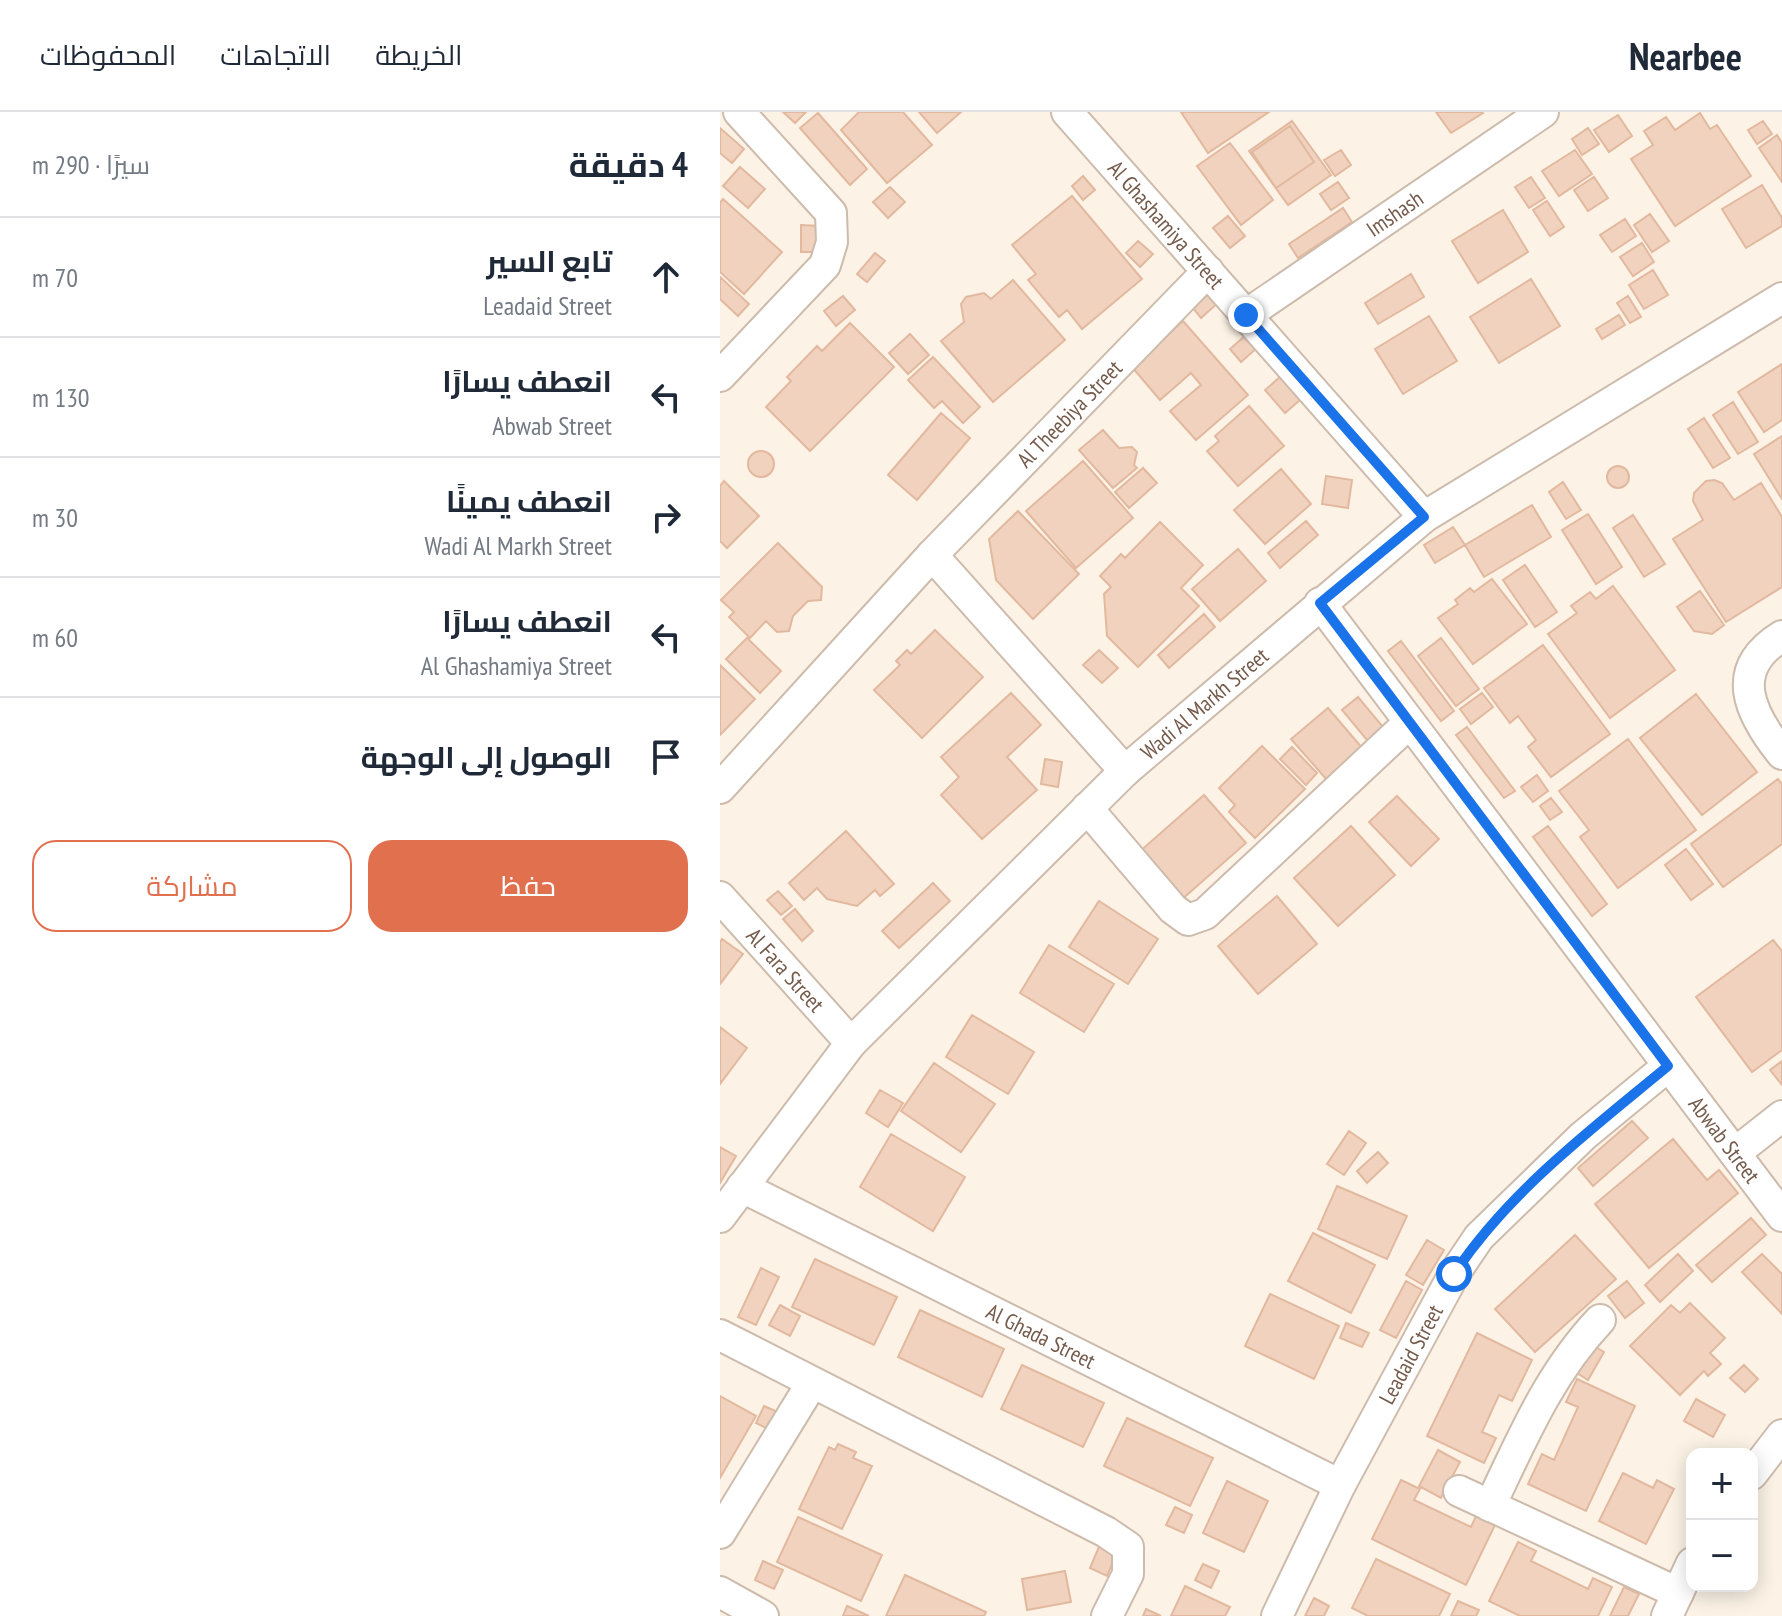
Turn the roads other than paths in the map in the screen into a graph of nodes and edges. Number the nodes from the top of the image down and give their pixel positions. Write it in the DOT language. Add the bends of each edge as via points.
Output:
graph roads {
  1 [pos="739,112"];
  2 [pos="1068,112"];
  3 [pos="1543,112"];
  4 [pos="1208,271"];
  5 [pos="1782,298"];
  6 [pos="1246,315"];
  7 [pos="720,376"];
  8 [pos="1424,517"];
  9 [pos="932,555"];
  10 [pos="1320,603"];
  11 [pos="1782,636"];
  12 [pos="1409,723"];
  13 [pos="1782,754"];
  14 [pos="1125,771"];
  15 [pos="720,788"];
  16 [pos="1087,808"];
  17 [pos="720,897"];
  18 [pos="851,1043"];
  19 [pos="1668,1066"];
  20 [pos="1782,1116"];
  21 [pos="1735,1153"];
  22 [pos="742,1187"];
  23 [pos="1782,1216"];
  24 [pos="720,1217"];
  25 [pos="1600,1320"];
  26 [pos="720,1335"];
  27 [pos="812,1383"];
  28 [pos="1782,1435"];
  29 [pos="1758,1466"];
  30 [pos="1340,1485"];
  31 [pos="1459,1491"];
  32 [pos="1490,1506"];
  33 [pos="720,1533"];
  34 [pos="1686,1576"];
  35 [pos="720,1592"];
  36 [pos="1672,1605"];
  37 [pos="763,1616"];
  38 [pos="1107,1616"];
  39 [pos="1277,1616"];
  1 -- 7 [label="street" via="831,213 832,242 825,265"];
  2 -- 4 [label="street, Al Ghashamiya Street"];
  3 -- 6 [label="street, Imshash"];
  4 -- 6 [label="street, Al Ghashamiya Street"];
  4 -- 9 [label="street, Al Theebiya Street"];
  5 -- 8 [label="street, Wadi Al Markh Street"];
  6 -- 8 [label="street, Al Ghashamiya Street"];
  8 -- 10 [label="street, Wadi Al Markh Street"];
  9 -- 14 [label="street"];
  9 -- 15 [label="street, Al Theebiya Street"];
  10 -- 12 [label="street, Abwab Street"];
  10 -- 14 [label="street, Wadi Al Markh Street"];
  11 -- 13 [label="street" via="1764,647 1748,679 1756,721"];
  12 -- 16 [label="street" via="1205,914 1188,920"];
  12 -- 19 [label="street, Abwab Street"];
  14 -- 16 [label="street, Wadi Al Markh Street"];
  16 -- 18 [label="street, Wadi Al Markh Street"];
  17 -- 18 [label="street, Al Fara Street"];
  18 -- 22 [label="street, Wadi Al Markh Street"];
  19 -- 21 [label="street, Abwab Street"];
  19 -- 30 [label="street, Leadaid Street" via="1583,1136 1479,1237"];
  20 -- 21 [label="street"];
  21 -- 23 [label="street, Abwab Street"];
  22 -- 24 [label="street, Wadi Al Markh Street"];
  22 -- 30 [label="street, Al Ghada Street"];
  25 -- 32 [label="street" via="1541,1398"];
  26 -- 27 [label="street"];
  27 -- 33 [label="street"];
  27 -- 38 [label="street" via="1128,1547 1128,1574"];
  28 -- 29 [label="street"];
  30 -- 39 [label="street, Leadaid Street"];
  31 -- 32 [label="street"];
  32 -- 36 [label="street"];
  34 -- 36 [label="street"];
  35 -- 37 [label="street"];
}
